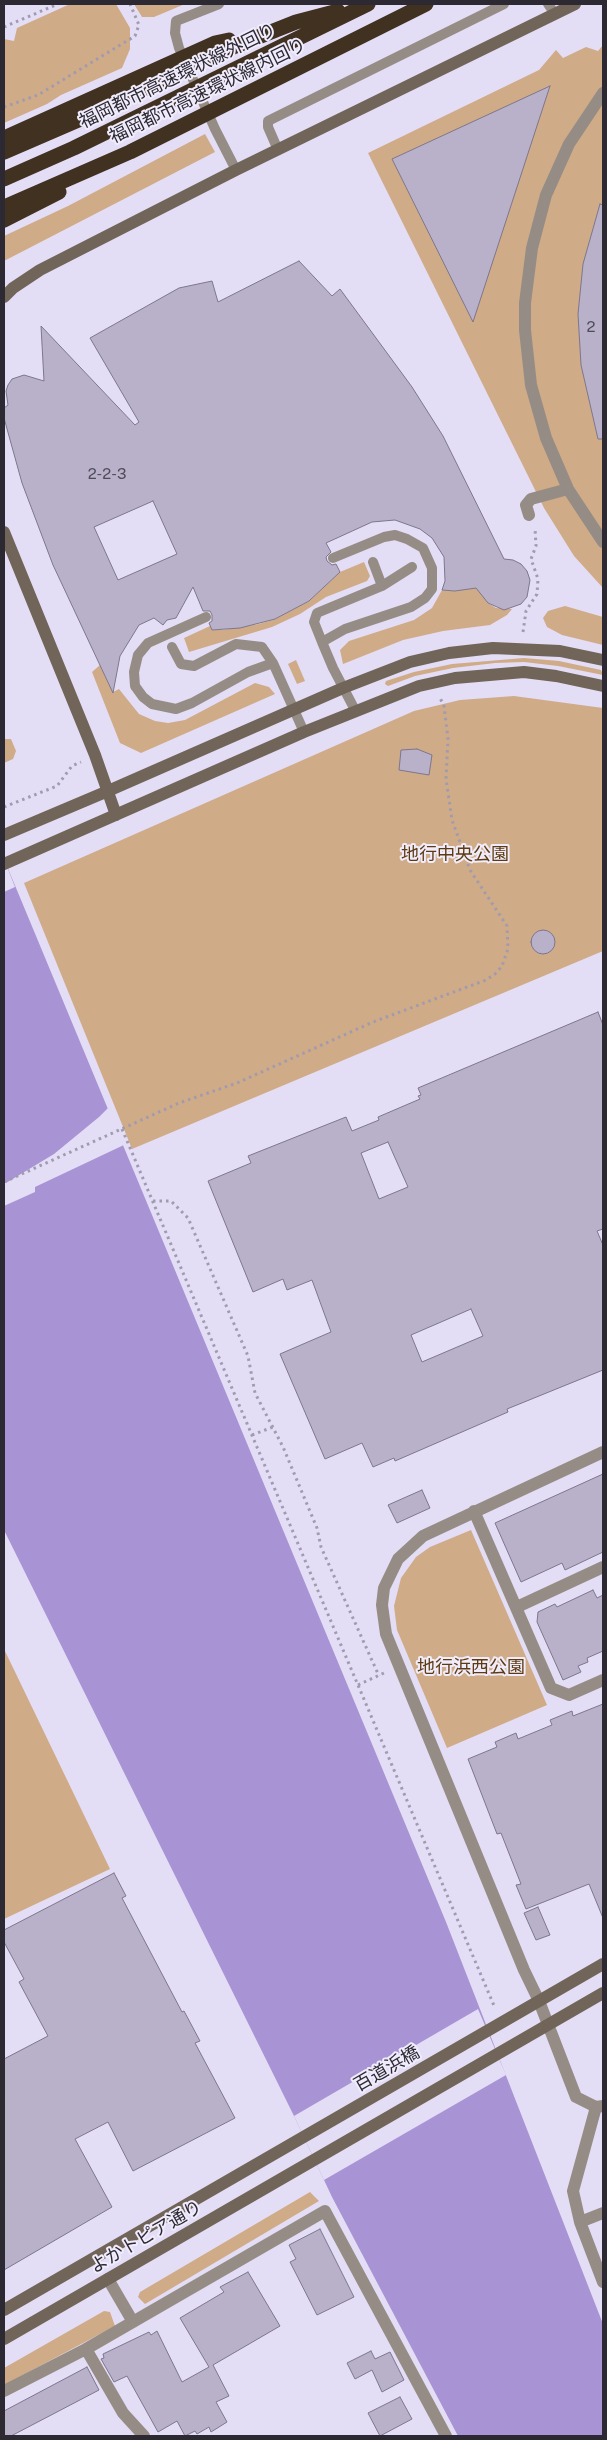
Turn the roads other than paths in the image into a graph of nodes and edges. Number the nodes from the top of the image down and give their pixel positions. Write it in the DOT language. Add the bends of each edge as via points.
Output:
graph roads {
  1 [pos="219,4"];
  2 [pos="354,4"];
  3 [pos="368,4"];
  4 [pos="426,4"];
  5 [pos="504,4"];
  6 [pos="575,4"];
  7 [pos="552,9"];
  8 [pos="296,22"];
  9 [pos="339,47"];
  10 [pos="603,93"];
  11 [pos="4,138"];
  12 [pos="278,150"];
  13 [pos="4,152"];
  14 [pos="236,170"];
  15 [pos="4,179"];
  16 [pos="4,206"];
  17 [pos="4,220"];
  18 [pos="4,297"];
  19 [pos="568,489"];
  20 [pos="529,516"];
  21 [pos="4,532"];
  22 [pos="603,542"];
  23 [pos="333,558"];
  24 [pos="373,562"];
  25 [pos="412,567"];
  26 [pos="382,586"];
  27 [pos="206,617"];
  28 [pos="322,642"];
  29 [pos="172,647"];
  30 [pos="603,660"];
  31 [pos="273,663"];
  32 [pos="603,686"];
  33 [pos="343,688"];
  34 [pos="295,709"];
  35 [pos="355,710"];
  36 [pos="304,732"];
  37 [pos="108,791"];
  38 [pos="116,815"];
  39 [pos="4,834"];
  40 [pos="4,864"];
  41 [pos="603,1452"];
  42 [pos="474,1512"];
  43 [pos="603,1567"];
  44 [pos="517,1607"];
  45 [pos="603,1680"];
  46 [pos="603,1964"];
  47 [pos="603,1993"];
  48 [pos="539,2001"];
  49 [pos="548,2025"];
  50 [pos="600,2106"];
  51 [pos="296,2141"];
  52 [pos="603,2213"];
  53 [pos="580,2222"];
  54 [pos="108,2279"];
  55 [pos="603,2282"];
  56 [pos="4,2310"];
  57 [pos="133,2322"];
  58 [pos="4,2339"];
  59 [pos="86,2349"];
  60 [pos="4,2391"];
  61 [pos="144,2436"];
  62 [pos="446,2436"];
  1 -- 14 [label="lane" via="176,21 175,33 215,129"];
  2 -- 8 [label="highway"];
  3 -- 15 [label="highway, 福岡都市高速環状線外回り"];
  4 -- 9 [label="highway, 福岡都市高速環状線内回り"];
  5 -- 12 [label="lane" via="268,121"];
  6 -- 7 [label="street"];
  7 -- 12 [label="street"];
  8 -- 11 [label="highway" via="215,43"];
  8 -- 13 [label="highway" via="218,53"];
  9 -- 16 [label="highway, 福岡都市高速環状線内回り" via="130,152"];
  9 -- 17 [label="highway" via="318,63 142,154"];
  10 -- 19 [label="street" via="583,120 557,169 538,221 527,275 525,330 531,385 546,438"];
  12 -- 14 [label="street"];
  14 -- 18 [label="street" via="40,270"];
  19 -- 20 [label="street" via="530,499 526,505"];
  19 -- 22 [label="street"];
  21 -- 37 [label="street"];
  23 -- 28 [label="lane" via="384,537 396,535 407,538 423,548 432,568 432,588 425,598 411,607 346,629"];
  24 -- 26 [label="lane"];
  25 -- 26 [label="lane"];
  26 -- 28 [label="lane" via="317,613 314,622"];
  27 -- 31 [label="lane" via="148,643 138,655 134,672 136,686 152,704 176,709 248,672"];
  28 -- 33 [label="lane"];
  29 -- 31 [label="lane" via="181,664 194,666 236,644 262,647"];
  30 -- 33 [label="street" via="560,650 493,648 410,662"];
  31 -- 34 [label="lane"];
  32 -- 35 [label="street" via="524,672 455,678 432,682"];
  33 -- 34 [label="street"];
  33 -- 35 [label="lane"];
  34 -- 36 [label="lane"];
  34 -- 37 [label="street"];
  35 -- 36 [label="street"];
  36 -- 38 [label="street"];
  37 -- 38 [label="street"];
  37 -- 39 [label="street"];
  38 -- 40 [label="street"];
  41 -- 42 [label="street"];
  42 -- 44 [label="street"];
  42 -- 48 [label="street" via="422,1536 398,1559 384,1588 382,1618"];
  43 -- 44 [label="street"];
  44 -- 45 [label="street" via="552,1688 569,1695"];
  46 -- 48 [label="street"];
  47 -- 49 [label="street"];
  48 -- 49 [label="street"];
  48 -- 51 [label="street, 百道浜橋"];
  49 -- 50 [label="street" via="576,2097"];
  49 -- 54 [label="street, よかトピア通り"];
  50 -- 53 [label="street" via="573,2191"];
  51 -- 56 [label="street, よかトピア通り"];
  52 -- 53 [label="street"];
  53 -- 55 [label="street"];
  54 -- 57 [label="street"];
  54 -- 58 [label="street, よかトピア通り"];
  57 -- 59 [label="street"];
  57 -- 62 [label="street" via="325,2211"];
  59 -- 60 [label="street"];
  59 -- 61 [label="street" via="123,2413"];
}
